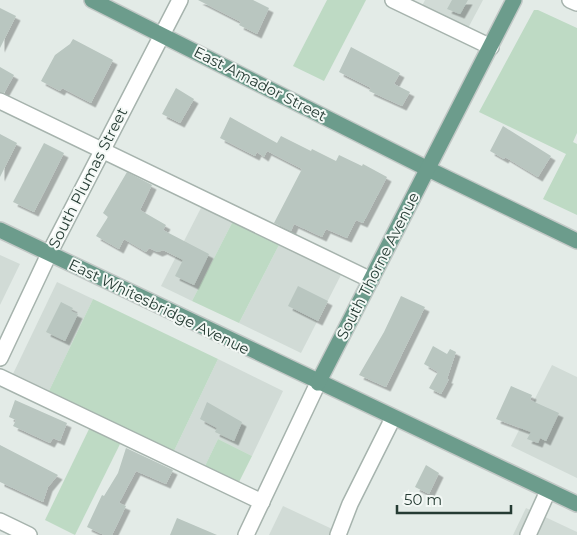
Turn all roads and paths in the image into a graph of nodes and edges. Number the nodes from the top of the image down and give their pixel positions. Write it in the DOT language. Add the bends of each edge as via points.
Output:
graph roads {
  1 [pos="92,0"];
  2 [pos="180,0"];
  3 [pos="393,0"];
  4 [pos="514,0"];
  5 [pos="570,0"];
  6 [pos="577,3"];
  7 [pos="162,34"];
  8 [pos="490,47"];
  9 [pos="0,101"];
  10 [pos="102,151"];
  11 [pos="428,169"];
  12 [pos="0,230"];
  13 [pos="577,241"];
  14 [pos="49,254"];
  15 [pos="371,280"];
  16 [pos="0,358"];
  17 [pos="0,377"];
  18 [pos="318,383"];
  19 [pos="393,418"];
  20 [pos="548,491"];
  21 [pos="262,502"];
  22 [pos="577,504"];
  23 [pos="0,521"];
  24 [pos="29,535"];
  25 [pos="246,535"];
  26 [pos="338,535"];
  27 [pos="528,535"];
  1 -- 7 [label="main road, East Amador Street"];
  2 -- 7 [label="street, South Plumas Street"];
  3 -- 8 [label="street"];
  4 -- 8 [label="main road, South Thorne Avenue"];
  5 -- 6 [label="street"];
  7 -- 10 [label="street, South Plumas Street"];
  7 -- 11 [label="main road, East Amador Street"];
  8 -- 11 [label="main road, South Thorne Avenue"];
  9 -- 10 [label="street"];
  10 -- 14 [label="street, South Plumas Street"];
  10 -- 15 [label="street"];
  11 -- 13 [label="main road, East Amador Street"];
  11 -- 15 [label="main road, South Thorne Avenue"];
  12 -- 14 [label="main road, East Whitesbridge Avenue"];
  14 -- 16 [label="street, South Plumas Street"];
  14 -- 18 [label="main road, East Whitesbridge Avenue"];
  15 -- 18 [label="main road, South Thorne Avenue"];
  17 -- 21 [label="street"];
  18 -- 19 [label="main road, East Whitesbridge Avenue"];
  18 -- 21 [label="street, South Thorne Avenue"];
  19 -- 20 [label="main road, East Whitesbridge Avenue"];
  19 -- 26 [label="street"];
  20 -- 22 [label="main road, East Whitesbridge Avenue"];
  20 -- 27 [label="street"];
  21 -- 25 [label="street, South Thorne Avenue"];
  23 -- 24 [label="street"];
}
